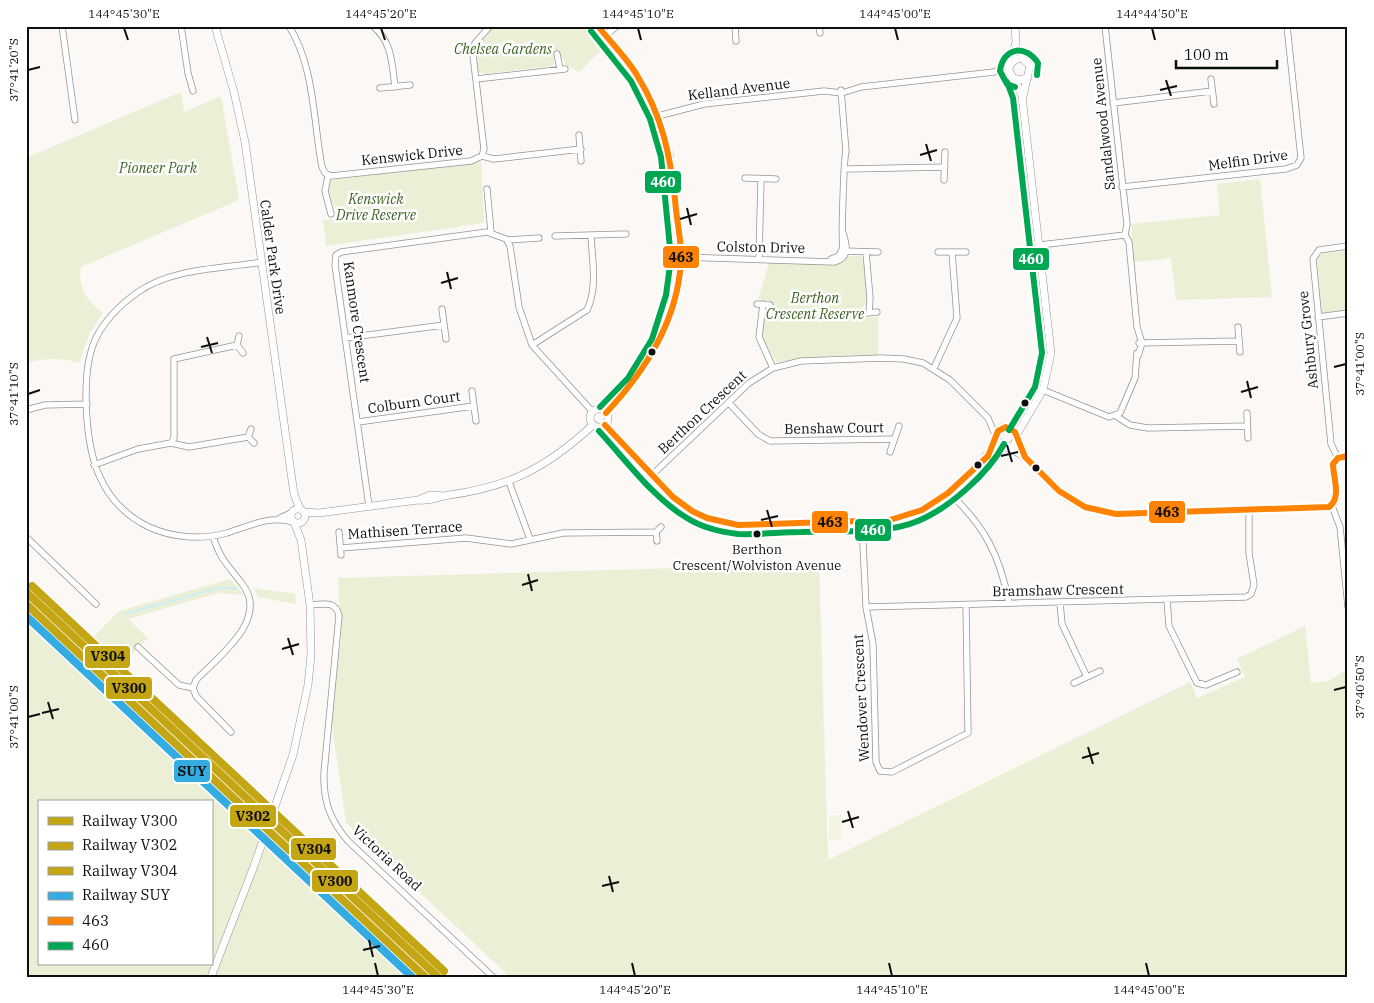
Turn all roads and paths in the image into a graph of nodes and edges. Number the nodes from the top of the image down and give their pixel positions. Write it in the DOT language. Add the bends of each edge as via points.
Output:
graph roads {
  1 [pos="62,26"];
  2 [pos="181,26"];
  3 [pos="215,26"];
  4 [pos="373,26"];
  5 [pos="490,26"];
  6 [pos="599,26"];
  7 [pos="617,26"];
  8 [pos="735,26"];
  9 [pos="1014,26"];
  10 [pos="1105,26"];
  11 [pos="1287,26"];
  12 [pos="291,28"];
  13 [pos="608,33"];
  14 [pos="736,41"];
  15 [pos="1016,42"];
  16 [pos="557,54"];
  17 [pos="1026,61"];
  18 [pos="1011,63"];
  19 [pos="994,72"];
  20 [pos="1028,76"];
  21 [pos="476,79"];
  22 [pos="1014,79"];
  23 [pos="1211,79"];
  24 [pos="410,85"];
  25 [pos="395,87"];
  26 [pos="380,88"];
  27 [pos="193,91"];
  28 [pos="1212,91"];
  29 [pos="842,92"];
  30 [pos="1022,96"];
  31 [pos="1113,102"];
  32 [pos="1214,104"];
  33 [pos="658,116"];
  34 [pos="75,120"];
  35 [pos="579,135"];
  36 [pos="581,149"];
  37 [pos="945,152"];
  38 [pos="482,156"];
  39 [pos="582,161"];
  40 [pos="945,167"];
  41 [pos="847,169"];
  42 [pos="328,176"];
  43 [pos="745,178"];
  44 [pos="761,179"];
  45 [pos="776,179"];
  46 [pos="944,180"];
  47 [pos="1122,187"];
  48 [pos="488,189"];
  49 [pos="331,214"];
  50 [pos="491,232"];
  51 [pos="626,234"];
  52 [pos="591,235"];
  53 [pos="555,236"];
  54 [pos="1124,236"];
  55 [pos="540,238"];
  56 [pos="508,240"];
  57 [pos="1042,244"];
  58 [pos="1348,246"];
  59 [pos="844,251"];
  60 [pos="866,252"];
  61 [pos="878,252"];
  62 [pos="938,252"];
  63 [pos="952,252"];
  64 [pos="966,252"];
  65 [pos="682,258"];
  66 [pos="759,258"];
  67 [pos="262,262"];
  68 [pos="770,305"];
  69 [pos="442,309"];
  70 [pos="877,312"];
  71 [pos="869,313"];
  72 [pos="1348,313"];
  73 [pos="858,314"];
  74 [pos="1318,317"];
  75 [pos="444,325"];
  76 [pos="1238,328"];
  77 [pos="239,336"];
  78 [pos="346,338"];
  79 [pos="446,339"];
  80 [pos="1239,341"];
  81 [pos="1141,343"];
  82 [pos="532,344"];
  83 [pos="237,345"];
  84 [pos="1240,352"];
  85 [pos="243,353"];
  86 [pos="772,368"];
  87 [pos="934,368"];
  88 [pos="1043,390"];
  89 [pos="472,391"];
  90 [pos="729,403"];
  91 [pos="86,404"];
  92 [pos="474,406"];
  93 [pos="26,410"];
  94 [pos="592,411"];
  95 [pos="606,413"];
  96 [pos="1247,413"];
  97 [pos="1116,416"];
  98 [pos="988,418"];
  99 [pos="1025,419"];
  100 [pos="476,421"];
  101 [pos="358,422"];
  102 [pos="605,425"];
  103 [pos="592,426"];
  104 [pos="899,426"];
  105 [pos="1247,426"];
  106 [pos="1007,427"];
  107 [pos="251,429"];
  108 [pos="1017,436"];
  109 [pos="248,437"];
  110 [pos="1248,438"];
  111 [pos="894,439"];
  112 [pos="996,439"];
  113 [pos="171,443"];
  114 [pos="254,443"];
  115 [pos="1007,448"];
  116 [pos="890,452"];
  117 [pos="987,456"];
  118 [pos="1348,456"];
  119 [pos="1025,457"];
  120 [pos="1338,458"];
  121 [pos="94,465"];
  122 [pos="652,476"];
  123 [pos="509,482"];
  124 [pos="949,493"];
  125 [pos="369,506"];
  126 [pos="1332,506"];
  127 [pos="297,511"];
  128 [pos="1249,511"];
  129 [pos="318,513"];
  130 [pos="278,519"];
  131 [pos="303,521"];
  132 [pos="294,522"];
  133 [pos="862,522"];
  134 [pos="339,532"];
  135 [pos="213,536"];
  136 [pos="26,537"];
  137 [pos="530,539"];
  138 [pos="301,540"];
  139 [pos="657,541"];
  140 [pos="1167,600"];
  141 [pos="1060,603"];
  142 [pos="96,604"];
  143 [pos="1009,604"];
  144 [pos="310,605"];
  145 [pos="966,605"];
  146 [pos="866,607"];
  147 [pos="1348,607"];
  148 [pos="138,647"];
  149 [pos="1100,671"];
  150 [pos="1237,672"];
  151 [pos="1087,677"];
  152 [pos="1074,683"];
  153 [pos="193,688"];
  154 [pos="231,732"];
  155 [pos="211,977"];
  156 [pos="493,977"];
  1 -- 34 [label="street"];
  2 -- 27 [label="street"];
  3 -- 67 [label="street, Calder Park Drive" via="240,118"];
  4 -- 25 [label="street" via="386,41 392,58"];
  5 -- 21 [label="street, Kenswick Drive" via="475,43"];
  6 -- 13 [label="street"];
  7 -- 13 [label="street"];
  8 -- 14 [label="street"];
  9 -- 15 [label="street"];
  10 -- 31 [label="street, Sandalwood Avenue"];
  11 -- 47 [label="street, Melfin Drive" via="1301,158 1297,166"];
  12 -- 42 [label="street" via="314,102 321,163"];
  13 -- 33 [label="street" via="638,76"];
  15 -- 17 [label="street"];
  15 -- 18 [label="street"];
  16 -- 21 [label="street" via="562,69"];
  17 -- 18 [label="street" via="1017,59"];
  17 -- 20 [label="street" via="1030,66"];
  18 -- 19 [label="street, Kelland Avenue"];
  18 -- 22 [label="street" via="1010,73"];
  19 -- 22 [label="street, Kelland Avenue"];
  19 -- 29 [label="street, Kelland Avenue" via="849,86"];
  20 -- 22 [label="street" via="1022,80"];
  20 -- 30 [label="street"];
  21 -- 38 [label="street, Kenswick Drive" via="484,149"];
  22 -- 30 [label="street"];
  23 -- 28 [label="street"];
  24 -- 25 [label="street"];
  25 -- 26 [label="street"];
  28 -- 31 [label="street"];
  28 -- 32 [label="street"];
  29 -- 33 [label="street, Kelland Avenue" via="834,88 704,104"];
  29 -- 41 [label="street"];
  30 -- 57 [label="street" via="1037,236"];
  31 -- 47 [label="street, Sandalwood Avenue"];
  33 -- 65 [label="street" via="670,155 677,248"];
  35 -- 36 [label="street"];
  36 -- 38 [label="street" via="494,159"];
  36 -- 39 [label="street"];
  37 -- 40 [label="street"];
  38 -- 42 [label="street, Kenswick Drive" via="471,161"];
  40 -- 41 [label="street"];
  40 -- 46 [label="street"];
  41 -- 59 [label="street" via="843,181"];
  42 -- 49 [label="street" via="325,191"];
  43 -- 44 [label="street"];
  44 -- 45 [label="street"];
  44 -- 66 [label="street"];
  47 -- 54 [label="street, Sandalwood Avenue" via="1126,219"];
  48 -- 50 [label="street"];
  50 -- 56 [label="street"];
  50 -- 78 [label="street, Kanmore Crescent" via="338,253 335,265"];
  51 -- 52 [label="street"];
  52 -- 53 [label="street"];
  52 -- 82 [label="street" via="592,301 587,310"];
  54 -- 57 [label="street"];
  54 -- 81 [label="street, Sandalwood Avenue" via="1129,251 1136,336"];
  55 -- 56 [label="street"];
  56 -- 82 [label="street" via="519,307"];
  57 -- 88 [label="street" via="1039,253 1051,353"];
  58 -- 74 [label="street, Ashbury Grove" via="1323,249 1312,259"];
  59 -- 60 [label="street"];
  59 -- 66 [label="street, Colston Drive" via="835,259 824,261"];
  60 -- 61 [label="street"];
  60 -- 71 [label="street"];
  62 -- 63 [label="street"];
  63 -- 64 [label="street"];
  63 -- 87 [label="street" via="957,318"];
  65 -- 66 [label="street, Colston Drive"];
  65 -- 95 [label="street" via="677,268 678,279 668,325 656,350 635,383"];
  67 -- 91 [label="street" via="173,276 154,283 126,301 96,339 86,373"];
  67 -- 127 [label="street, Calder Park Drive"];
  68 -- 86 [label="street" via="760,304 759,337"];
  69 -- 75 [label="street"];
  70 -- 71 [label="street"];
  71 -- 73 [label="street"];
  72 -- 74 [label="street"];
  74 -- 120 [label="street, Ashbury Grove" via="1331,444"];
  75 -- 78 [label="street"];
  75 -- 79 [label="street"];
  76 -- 80 [label="street"];
  77 -- 83 [label="street"];
  78 -- 101 [label="street, Kanmore Crescent"];
  80 -- 81 [label="street"];
  80 -- 84 [label="street"];
  81 -- 97 [label="street, Sandalwood Avenue" via="1135,378"];
  82 -- 94 [label="street"];
  83 -- 85 [label="street"];
  83 -- 113 [label="street" via="174,359 174,438"];
  86 -- 87 [label="street, Berthon Crescent" via="801,361 882,358 913,360"];
  86 -- 90 [label="street, Berthon Crescent" via="749,383"];
  87 -- 98 [label="street, Berthon Crescent"];
  88 -- 97 [label="street" via="1109,417"];
  88 -- 99 [label="street"];
  89 -- 92 [label="street, Colburn Court"];
  90 -- 111 [label="street, Benshaw Court" via="758,434 770,441"];
  90 -- 122 [label="street, Berthon Crescent"];
  91 -- 93 [label="street"];
  91 -- 121 [label="street"];
  92 -- 100 [label="street, Colburn Court"];
  92 -- 101 [label="street, Colburn Court"];
  94 -- 95 [label="street" via="601,409"];
  94 -- 103 [label="street" via="589,420"];
  95 -- 102 [label="street" via="608,420"];
  96 -- 105 [label="street"];
  97 -- 105 [label="street" via="1130,425 1148,428"];
  98 -- 106 [label="street, Berthon Crescent"];
  98 -- 112 [label="street, Berthon Crescent"];
  99 -- 106 [label="street"];
  99 -- 108 [label="street"];
  101 -- 125 [label="street, Kanmore Crescent"];
  102 -- 103 [label="street" via="600,428"];
  102 -- 122 [label="street"];
  103 -- 123 [label="street" via="553,459"];
  104 -- 111 [label="street, Benshaw Court"];
  105 -- 110 [label="street"];
  106 -- 108 [label="street"];
  106 -- 112 [label="street" via="998,431"];
  107 -- 109 [label="street"];
  108 -- 115 [label="street" via="1016,443"];
  108 -- 119 [label="street"];
  109 -- 113 [label="street" via="189,447"];
  109 -- 114 [label="street"];
  111 -- 116 [label="street, Benshaw Court"];
  112 -- 115 [label="street" via="1000,446"];
  112 -- 117 [label="street"];
  113 -- 121 [label="street" via="138,449"];
  115 -- 117 [label="street"];
  115 -- 119 [label="street"];
  117 -- 124 [label="street"];
  118 -- 120 [label="street"];
  119 -- 128 [label="street" via="1069,499 1100,512"];
  120 -- 126 [label="street" via="1333,468 1336,498"];
  121 -- 135 [label="street" via="108,491 126,512 142,523 171,534"];
  122 -- 133 [label="street" via="685,507 724,523"];
  123 -- 125 [label="street" via="476,491"];
  123 -- 137 [label="street"];
  124 -- 133 [label="street" via="907,518"];
  124 -- 143 [label="street" via="985,533 1004,575"];
  125 -- 129 [label="street"];
  126 -- 128 [label="street"];
  126 -- 147 [label="street" via="1339,520"];
  127 -- 129 [label="street"];
  127 -- 130 [label="street"];
  127 -- 131 [label="street"];
  127 -- 132 [label="street"];
  128 -- 140 [label="street, Bramshaw Crescent" via="1249,553 1254,585 1251,594 1241,598"];
  129 -- 131 [label="street"];
  130 -- 132 [label="street"];
  130 -- 135 [label="street"];
  131 -- 132 [label="street"];
  131 -- 138 [label="street"];
  132 -- 138 [label="street"];
  133 -- 146 [label="street"];
  134 -- 137 [label="street, Mathisen Terrace" via="341,551 466,538 504,544"];
  135 -- 153 [label="street" via="220,557 248,592 250,612 242,631 196,680"];
  136 -- 142 [label="street"];
  137 -- 139 [label="street, Mathisen Terrace" via="575,532 658,530"];
  138 -- 144 [label="street"];
  140 -- 141 [label="street, Bramshaw Crescent"];
  140 -- 150 [label="street" via="1169,626 1198,683 1206,686"];
  141 -- 143 [label="street, Bramshaw Crescent"];
  141 -- 151 [label="street" via="1062,624"];
  143 -- 145 [label="street, Bramshaw Crescent"];
  144 -- 155 [label="street" via="308,684 289,764"];
  144 -- 156 [label="street, Victoria Road" via="333,605 339,616 324,774 330,815 348,841"];
  145 -- 146 [label="street, Bramshaw Crescent"];
  145 -- 146 [label="street, Wendover Crescent" via="968,733 886,773 880,771 876,762 873,644"];
  148 -- 153 [label="street" via="179,685"];
  149 -- 151 [label="street"];
  151 -- 152 [label="street"];
  153 -- 154 [label="street" via="196,696"];
}
